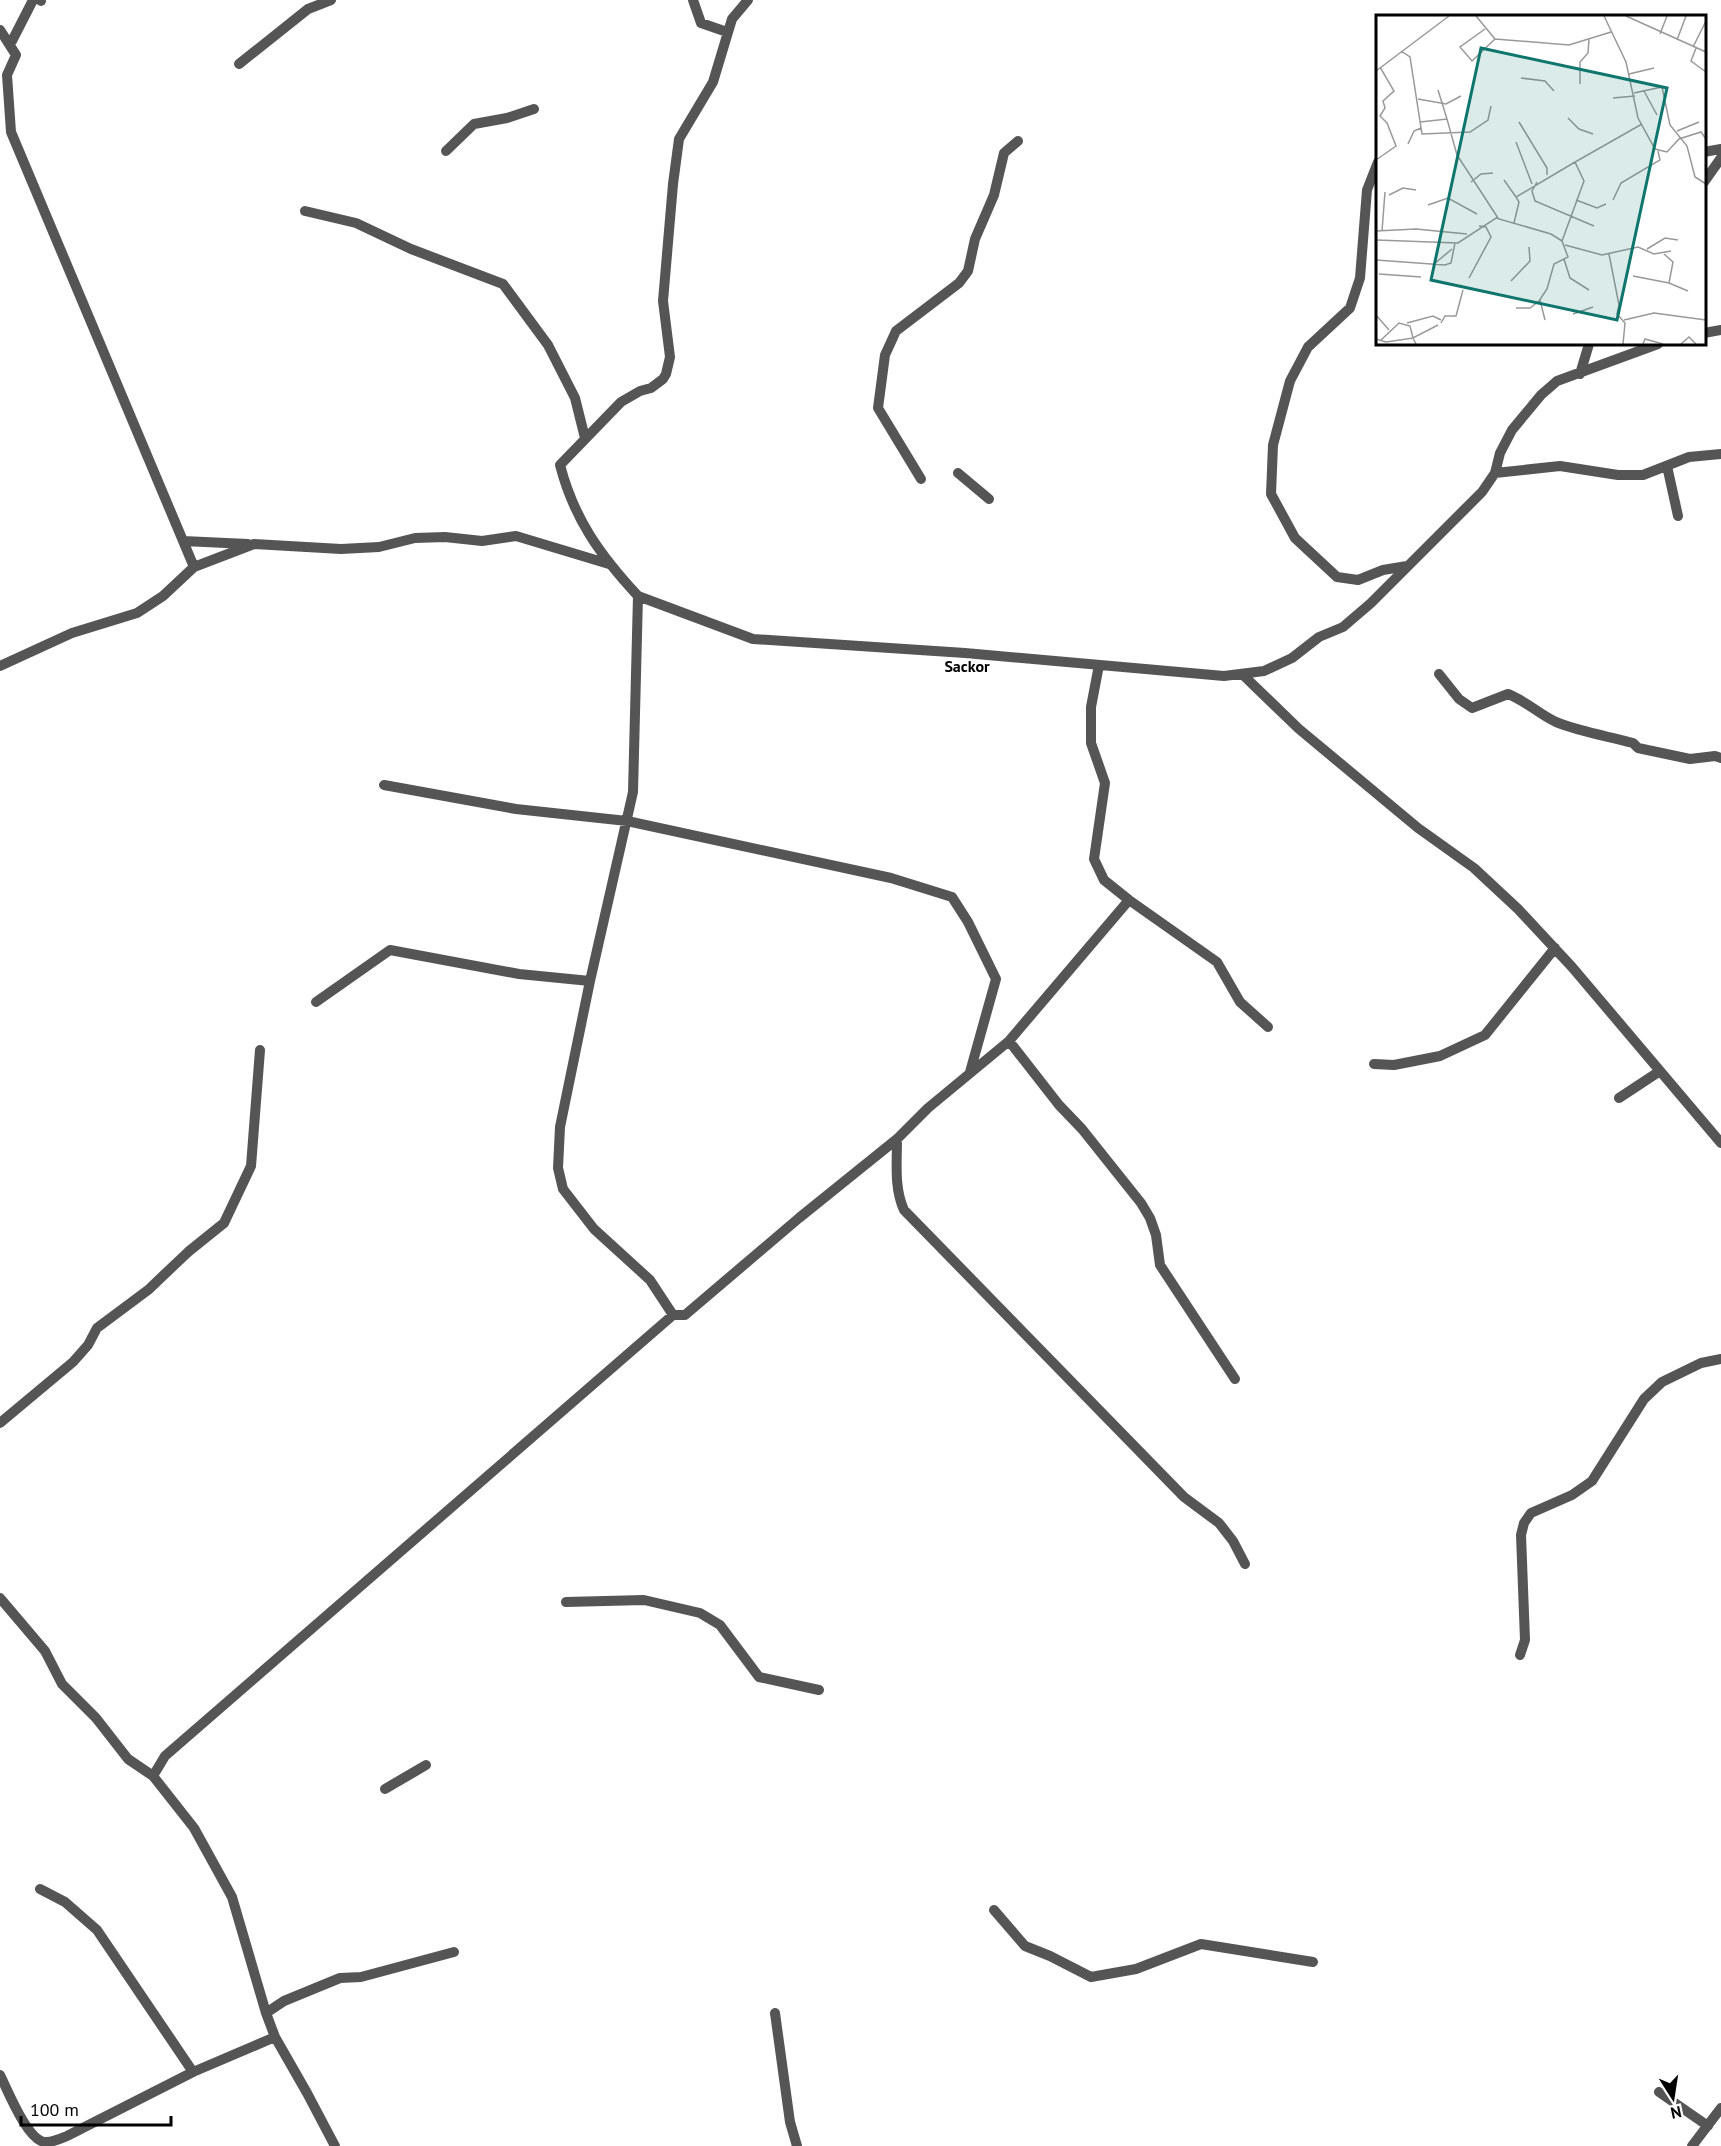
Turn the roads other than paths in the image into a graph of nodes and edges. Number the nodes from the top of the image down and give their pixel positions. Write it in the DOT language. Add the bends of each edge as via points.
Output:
graph roads {
  1 [pos="331,0"];
  2 [pos="693,0"];
  3 [pos="748,0"];
  4 [pos="38,1"];
  5 [pos="0,30"];
  6 [pos="727,32"];
  7 [pos="12,41"];
  8 [pos="239,64"];
  9 [pos="534,109"];
  10 [pos="1018,141"];
  11 [pos="1721,148"];
  12 [pos="446,151"];
  13 [pos="1706,152"];
  14 [pos="1721,158"];
  15 [pos="1376,165"];
  16 [pos="1706,179"];
  17 [pos="305,211"];
  18 [pos="1721,330"];
  19 [pos="1706,333"];
  20 [pos="1589,345"];
  21 [pos="1589,345"];
  22 [pos="1649,345"];
  23 [pos="1598,365"];
  24 [pos="1580,374"];
  25 [pos="585,438"];
  26 [pos="1721,454"];
  27 [pos="1667,466"];
  28 [pos="958,473"];
  29 [pos="1495,473"];
  30 [pos="921,478"];
  31 [pos="989,499"];
  32 [pos="1678,516"];
  33 [pos="183,541"];
  34 [pos="254,544"];
  35 [pos="609,564"];
  36 [pos="1408,566"];
  37 [pos="194,567"];
  38 [pos="638,596"];
  39 [pos="1099,665"];
  40 [pos="0,666"];
  41 [pos="1242,674"];
  42 [pos="1439,674"];
  43 [pos="1721,758"];
  44 [pos="384,785"];
  45 [pos="627,822"];
  46 [pos="1130,900"];
  47 [pos="1554,948"];
  48 [pos="590,981"];
  49 [pos="316,1002"];
  50 [pos="1268,1027"];
  51 [pos="1009,1041"];
  52 [pos="260,1050"];
  53 [pos="1374,1064"];
  54 [pos="1660,1071"];
  55 [pos="970,1073"];
  56 [pos="1619,1098"];
  57 [pos="897,1139"];
  58 [pos="1721,1143"];
  59 [pos="673,1315"];
  60 [pos="1721,1359"];
  61 [pos="1235,1379"];
  62 [pos="0,1424"];
  63 [pos="439,1517"];
  64 [pos="444,1528"];
  65 [pos="1245,1564"];
  66 [pos="0,1598"];
  67 [pos="566,1602"];
  68 [pos="1520,1655"];
  69 [pos="819,1690"];
  70 [pos="426,1765"];
  71 [pos="153,1776"];
  72 [pos="385,1789"];
  73 [pos="40,1889"];
  74 [pos="994,1910"];
  75 [pos="454,1952"];
  76 [pos="1313,1962"];
  77 [pos="266,2013"];
  78 [pos="776,2013"];
  79 [pos="275,2037"];
  80 [pos="193,2072"];
  81 [pos="0,2075"];
  82 [pos="1659,2092"];
  83 [pos="1721,2108"];
  84 [pos="1708,2126"];
  85 [pos="335,2146"];
  86 [pos="797,2146"];
  87 [pos="1692,2146"];
  1 -- 8 [label="street" via="308,9"];
  2 -- 6 [label="street" via="701,23"];
  3 -- 6 [label="street"];
  4 -- 7 [label="street"];
  5 -- 33 [label="street" via="16,55 7,75 11,132"];
  6 -- 25 [label="street" via="713,82 679,139 663,301 670,364 663,380 621,402"];
  9 -- 12 [label="street" via="474,124"];
  10 -- 30 [label="street" via="1004,153 968,272 896,331 885,355 878,408"];
  11 -- 13 [label="street"];
  14 -- 16 [label="street"];
  15 -- 36 [label="street" via="1367,190 1360,278 1354,298 1350,308 1308,347 1290,381 1273,445 1271,494 1295,538 1336,577 1358,580"];
  17 -- 25 [label="street" via="356,223 503,284 548,345 575,398"];
  18 -- 19 [label="street"];
  20 -- 23 [label="street"];
  21 -- 24 [label="street"];
  22 -- 23 [label="street"];
  23 -- 24 [label="street"];
  24 -- 29 [label="street" via="1557,381 1541,396 1512,430"];
  25 -- 35 [label="street" via="560,465 577,515"];
  26 -- 27 [label="street" via="1689,457"];
  27 -- 29 [label="street" via="1643,475 1560,466"];
  27 -- 32 [label="street"];
  28 -- 31 [label="street"];
  29 -- 36 [label="street" via="1482,492"];
  33 -- 34 [label="street"];
  33 -- 37 [label="street"];
  34 -- 35 [label="street" via="341,549 380,547 415,538 482,541 516,536"];
  34 -- 37 [label="street"];
  35 -- 38 [label="street"];
  36 -- 41 [label="street" via="1343,627 1318,638 1292,658 1264,671"];
  37 -- 40 [label="street" via="163,596 137,613 72,633"];
  38 -- 39 [label="street" via="753,639"];
  38 -- 45 [label="street" via="633,792"];
  39 -- 41 [label="street" via="1224,676"];
  39 -- 46 [label="street" via="1091,707 1091,743 1105,783 1094,859 1104,880"];
  41 -- 47 [label="street" via="1299,729 1418,828 1474,868"];
  42 -- 43 [label="street" via="1459,699 1472,708 1508,694 1554,721 1581,731 1690,759"];
  44 -- 45 [label="street" via="516,809"];
  45 -- 48 [label="street"];
  45 -- 55 [label="street" via="891,878 952,897 996,979"];
  46 -- 50 [label="street" via="1217,962 1240,1002"];
  46 -- 51 [label="street"];
  47 -- 53 [label="street" via="1485,1035 1440,1056 1394,1065"];
  47 -- 54 [label="street"];
  48 -- 49 [label="street" via="519,974 390,950"];
  48 -- 59 [label="street" via="560,1128 560,1178 563,1189 594,1229 650,1280"];
  51 -- 55 [label="street"];
  51 -- 61 [label="street" via="1141,1203 1156,1235 1160,1265"];
  52 -- 62 [label="street" via="251,1166 224,1223 148,1290 97,1328 88,1346 73,1362"];
  54 -- 56 [label="street"];
  54 -- 58 [label="street"];
  55 -- 57 [label="street"];
  57 -- 59 [label="street" via="685,1315"];
  57 -- 65 [label="street" via="897,1187 904,1210 1184,1497 1219,1523"];
  59 -- 63 [label="street"];
  60 -- 68 [label="street" via="1701,1363 1662,1382 1644,1399 1592,1481 1572,1495 1531,1513 1524,1523 1521,1535 1525,1640"];
  63 -- 64 [label="street"];
  63 -- 71 [label="street" via="165,1756"];
  66 -- 71 [label="street" via="45,1651 62,1684 96,1718 128,1759"];
  67 -- 69 [label="street" via="644,1600 700,1613 720,1625 759,1677"];
  70 -- 72 [label="street"];
  71 -- 77 [label="street" via="194,1828 232,1897"];
  73 -- 80 [label="street" via="65,1902 97,1930"];
  74 -- 76 [label="street" via="1025,1946 1091,1977 1136,1969 1201,1944"];
  75 -- 77 [label="street" via="361,1977 340,1978 284,2001"];
  77 -- 79 [label="street"];
  78 -- 86 [label="street" via="790,2122"];
  79 -- 80 [label="street"];
  79 -- 85 [label="street"];
  80 -- 81 [label="street" via="48,2143 32,2133"];
  82 -- 84 [label="street"];
  83 -- 84 [label="street"];
  84 -- 87 [label="street"];
}
